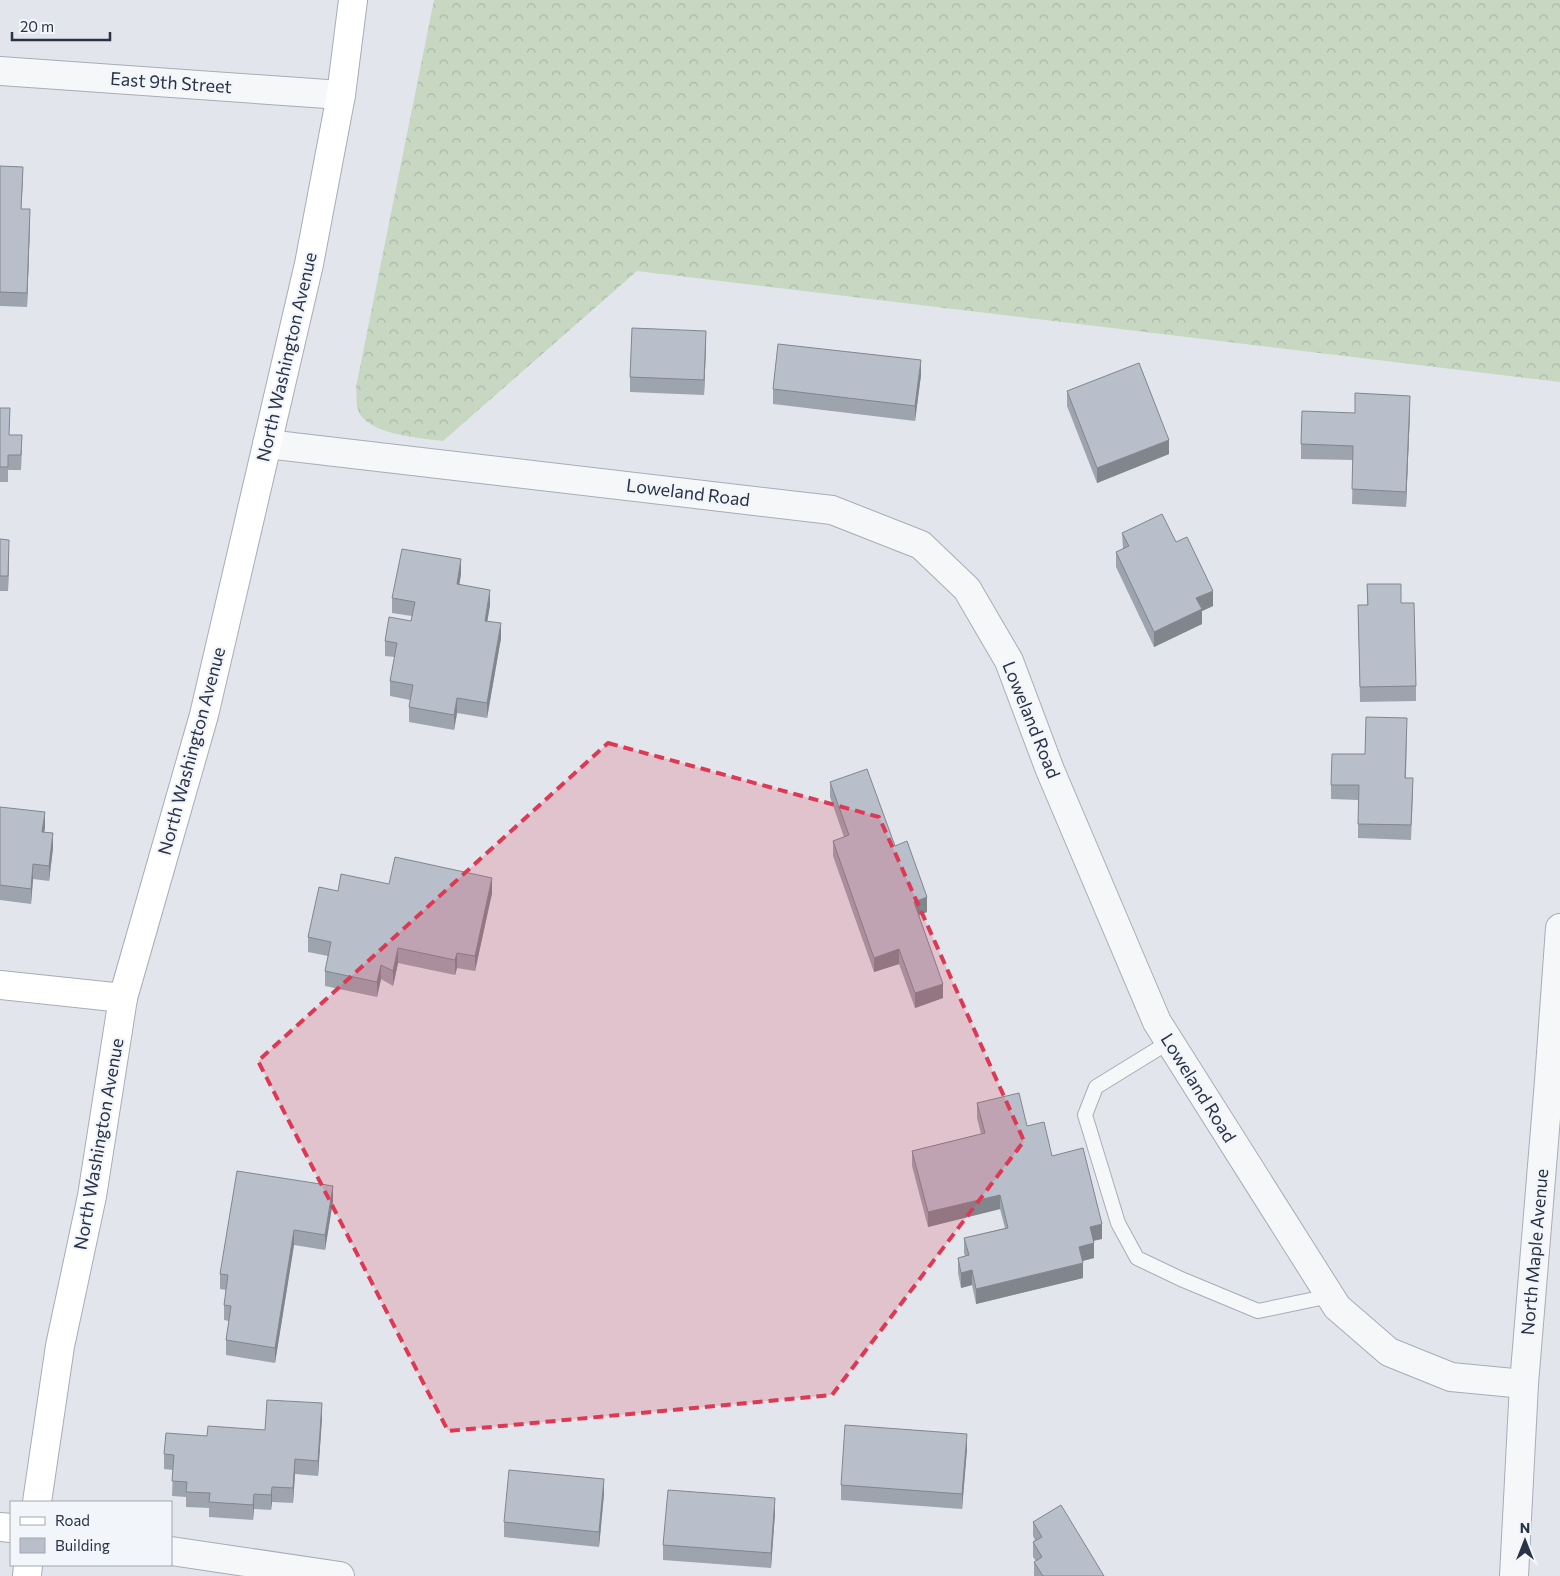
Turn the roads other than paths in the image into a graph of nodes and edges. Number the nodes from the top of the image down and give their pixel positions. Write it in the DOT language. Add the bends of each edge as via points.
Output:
graph roads {
  1 [pos="353,0"];
  2 [pos="0,71"];
  3 [pos="342,95"];
  4 [pos="267,444"];
  5 [pos="1560,928"];
  6 [pos="0,985"];
  7 [pos="123,998"];
  8 [pos="1169,1042"];
  9 [pos="1555,1082"];
  10 [pos="1330,1296"];
  11 [pos="1524,1384"];
  12 [pos="37,1501"];
  13 [pos="172,1551"];
  14 [pos="340,1576"];
  15 [pos="1514,1576"];
  1 -- 3 [label="main road, North Washington Avenue"];
  2 -- 3 [label="street, East 9th Street"];
  3 -- 4 [label="main road, North Washington Avenue" via="309,264"];
  4 -- 7 [label="main road, North Washington Avenue" via="204,715"];
  4 -- 8 [label="street, Loweland Road" via="832,510 921,545 967,590 1008,660 1050,770 1157,1022"];
  5 -- 9 [label="street, North Maple Avenue"];
  6 -- 7 [label="main road"];
  7 -- 12 [label="main road, North Washington Avenue" via="92,1196 60,1346"];
  8 -- 10 [label="street, Loweland Road"];
  8 -- 10 [label="lane" via="1096,1087 1086,1114 1118,1223 1137,1258 1258,1311"];
  9 -- 11 [label="street, North Maple Avenue"];
  10 -- 11 [label="street, Loweland Road" via="1337,1307 1389,1352 1451,1377"];
  11 -- 15 [label="street, North Maple Avenue"];
  13 -- 14 [label="street"];
}
